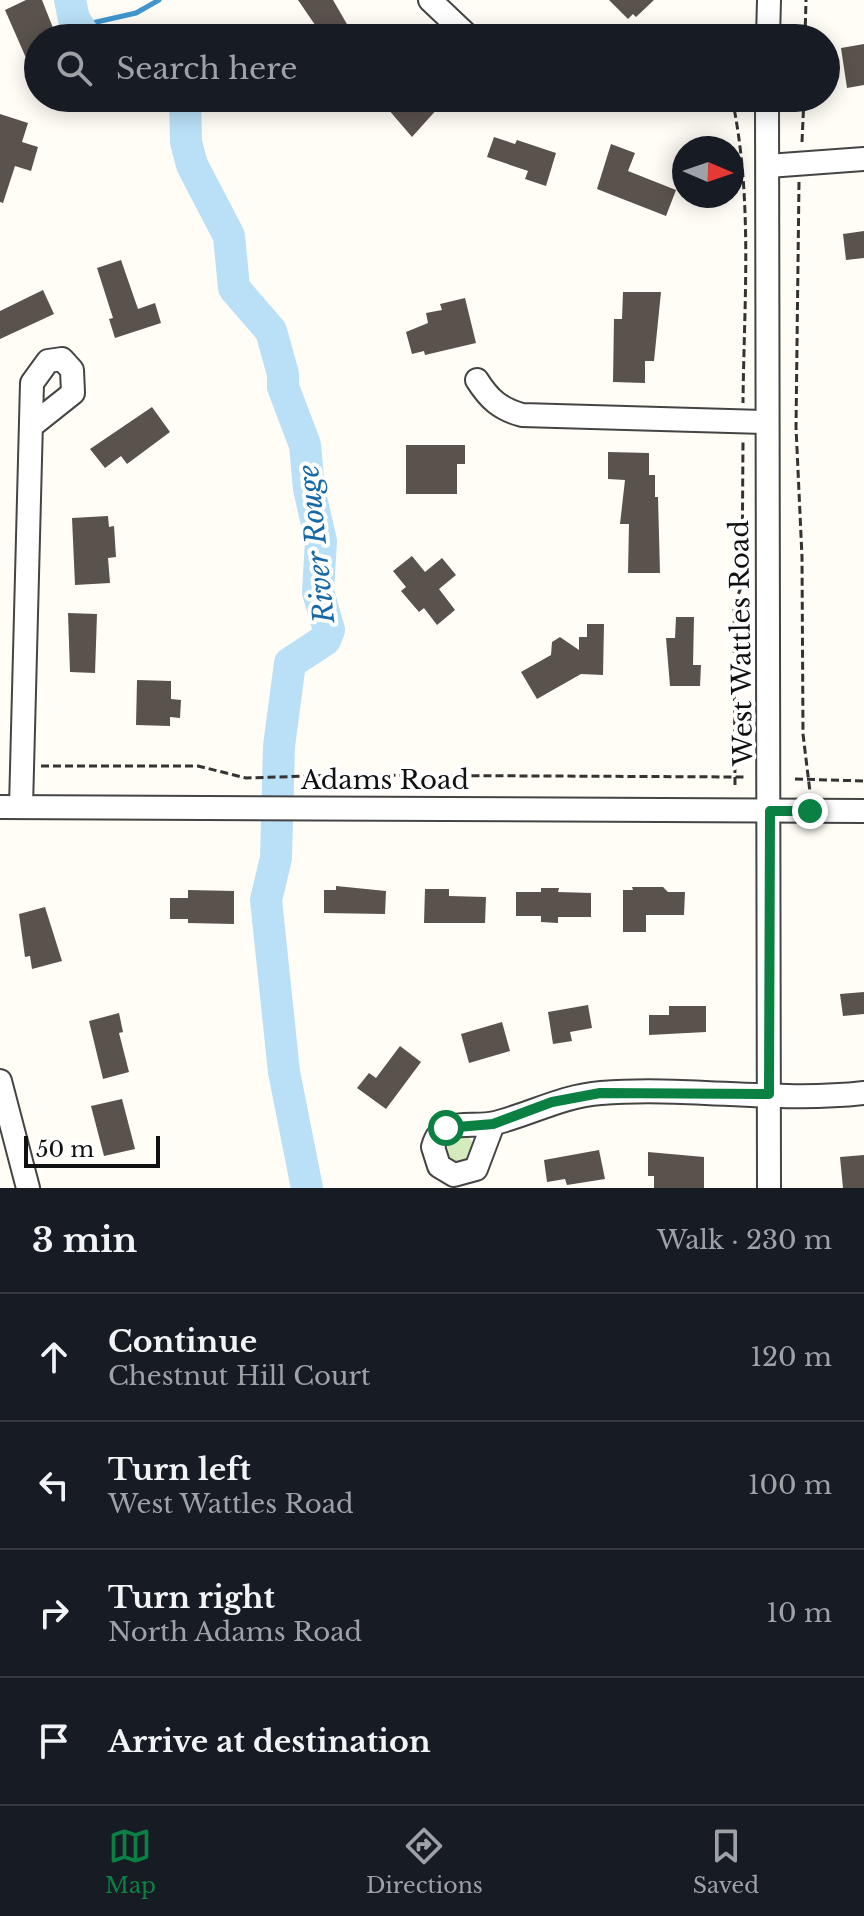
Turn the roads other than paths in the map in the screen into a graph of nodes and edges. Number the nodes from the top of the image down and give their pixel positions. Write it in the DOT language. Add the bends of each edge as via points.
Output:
graph roads {
  1 [pos="430,0"];
  2 [pos="769,0"];
  3 [pos="455,24"];
  4 [pos="768,24"];
  5 [pos="767,112"];
  6 [pos="864,159"];
  7 [pos="768,166"];
  8 [pos="477,380"];
  9 [pos="766,422"];
  10 [pos="34,424"];
  11 [pos="10,807"];
  12 [pos="770,811"];
  13 [pos="864,811"];
  14 [pos="0,1081"];
  15 [pos="864,1093"];
  16 [pos="769,1094"];
  17 [pos="493,1124"];
  18 [pos="28,1188"];
  19 [pos="769,1188"];
  1 -- 3 [label="street"];
  2 -- 4 [label="street"];
  5 -- 7 [label="street, West Wattles Road"];
  6 -- 7 [label="street"];
  7 -- 9 [label="street, West Wattles Road"];
  8 -- 9 [label="street" via="489,399 522,415"];
  9 -- 12 [label="street, West Wattles Road"];
  10 -- 11 [label="street"];
  11 -- 12 [label="street, Adams Road"];
  12 -- 13 [label="street, Adams Road"];
  12 -- 16 [label="street, West Wattles Road"];
  14 -- 18 [label="street"];
  15 -- 16 [label="street"];
  16 -- 17 [label="street" via="600,1093 552,1102"];
  16 -- 19 [label="street, West Wattles Road"];
}
